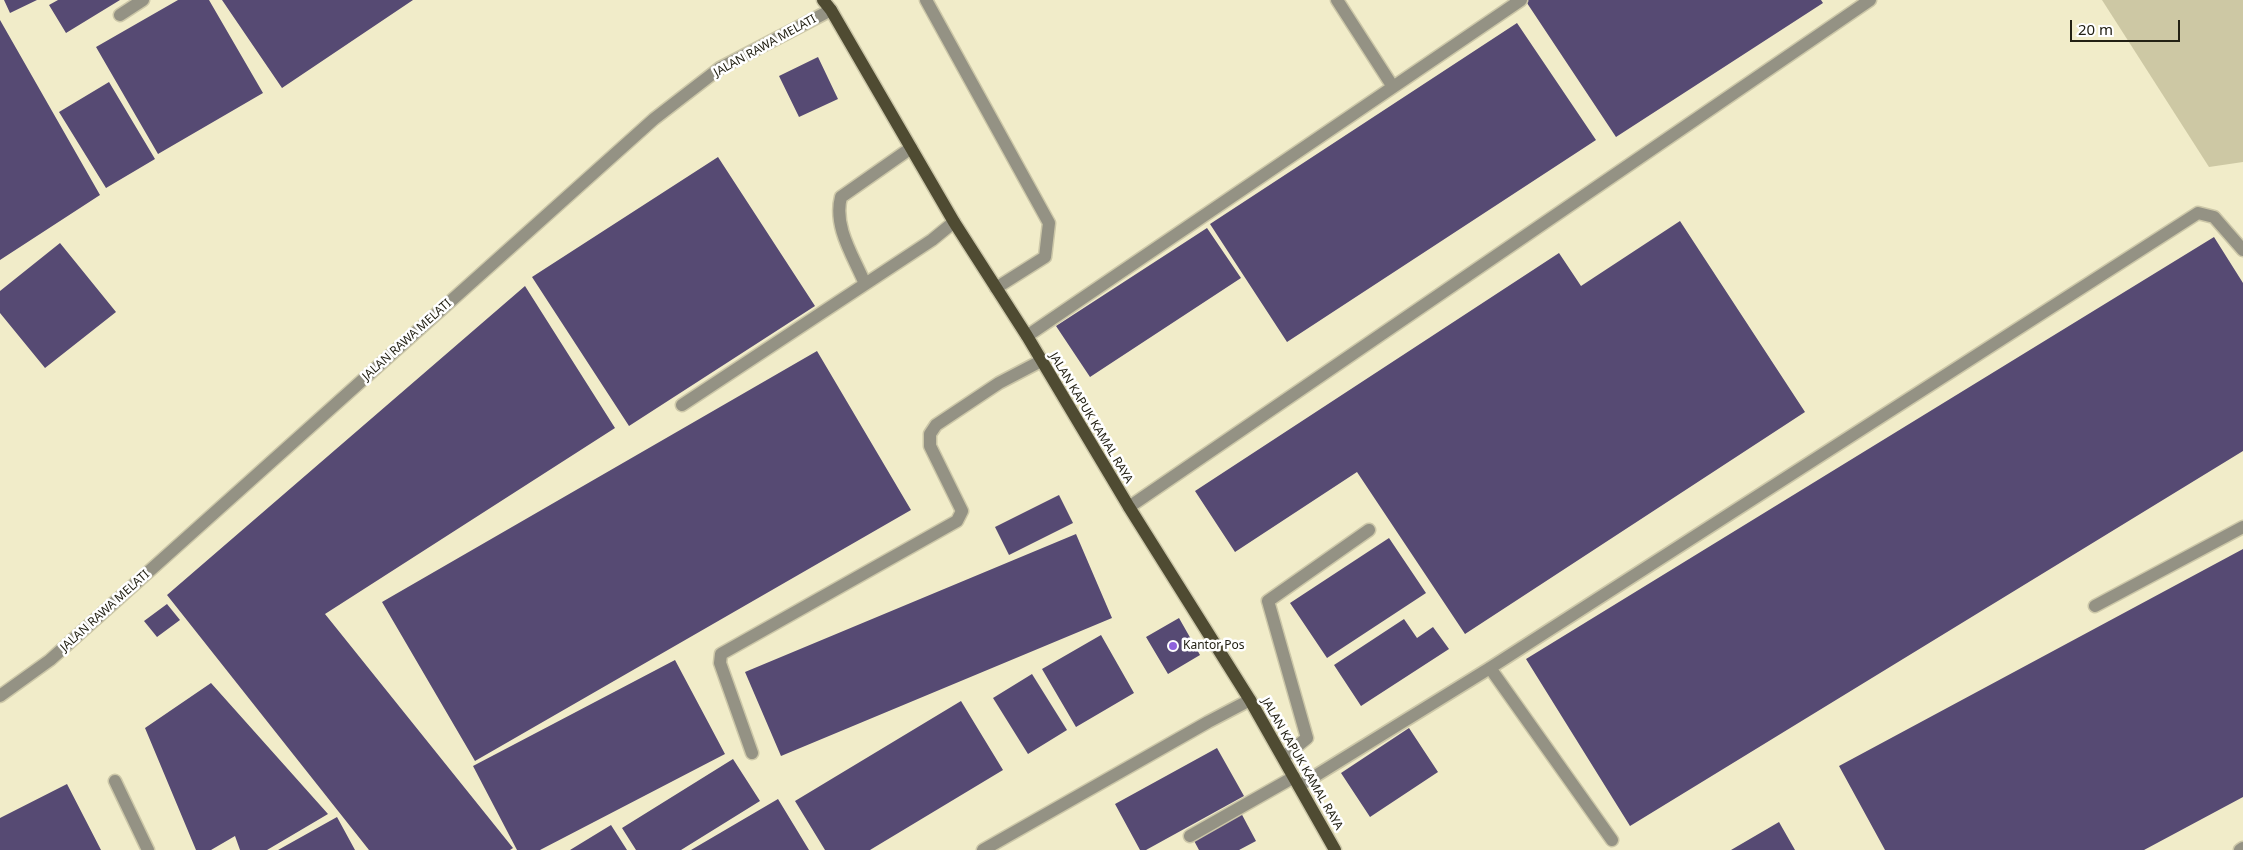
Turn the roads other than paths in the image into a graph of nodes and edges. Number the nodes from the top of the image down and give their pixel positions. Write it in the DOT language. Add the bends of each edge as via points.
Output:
graph roads {
  1 [pos="142,0"];
  2 [pos="926,0"];
  3 [pos="1337,0"];
  4 [pos="1521,0"];
  5 [pos="1870,0"];
  6 [pos="827,5"];
  7 [pos="120,15"];
  8 [pos="1393,87"];
  9 [pos="911,148"];
  10 [pos="954,222"];
  11 [pos="2243,250"];
  12 [pos="865,284"];
  13 [pos="996,288"];
  14 [pos="1026,336"];
  15 [pos="1041,361"];
  16 [pos="682,405"];
  17 [pos="1129,507"];
  18 [pos="2243,527"];
  19 [pos="1369,530"];
  20 [pos="2095,606"];
  21 [pos="1490,668"];
  22 [pos="0,696"];
  23 [pos="1250,700"];
  24 [pos="752,753"];
  25 [pos="1284,757"];
  26 [pos="115,781"];
  27 [pos="1296,781"];
  28 [pos="1190,836"];
  29 [pos="1612,840"];
  30 [pos="148,850"];
  31 [pos="983,850"];
  32 [pos="1335,850"];
  1 -- 7 [label="street"];
  2 -- 13 [label="street" via="1049,223 1045,257"];
  3 -- 8 [label="street"];
  4 -- 8 [label="street"];
  5 -- 17 [label="street"];
  6 -- 9 [label="main road, JALAN KAPUK KAMAL RAYA"];
  6 -- 22 [label="street, JALAN RAWA MELATI" via="720,68 654,119 50,660"];
  8 -- 14 [label="street"];
  9 -- 10 [label="main road, JALAN KAPUK KAMAL RAYA"];
  9 -- 12 [label="street" via="841,197 839,223"];
  10 -- 12 [label="street"];
  10 -- 13 [label="main road, JALAN KAPUK KAMAL RAYA"];
  11 -- 21 [label="street" via="2214,217 2198,213"];
  12 -- 16 [label="street"];
  13 -- 14 [label="main road, JALAN KAPUK KAMAL RAYA"];
  14 -- 15 [label="main road, JALAN KAPUK KAMAL RAYA"];
  15 -- 17 [label="main road, JALAN KAPUK KAMAL RAYA"];
  15 -- 24 [label="street" via="992,388 936,425 930,434 930,446 962,511 957,521 720,654 720,663"];
  17 -- 23 [label="main road, JALAN KAPUK KAMAL RAYA"];
  18 -- 20 [label="street"];
  19 -- 25 [label="street" via="1268,601 1308,738"];
  21 -- 27 [label="street"];
  21 -- 29 [label="street"];
  23 -- 25 [label="main road, JALAN KAPUK KAMAL RAYA"];
  23 -- 31 [label="street"];
  25 -- 27 [label="main road, JALAN KAPUK KAMAL RAYA"];
  26 -- 30 [label="street"];
  27 -- 28 [label="street"];
  27 -- 32 [label="main road, JALAN KAPUK KAMAL RAYA"];
}
